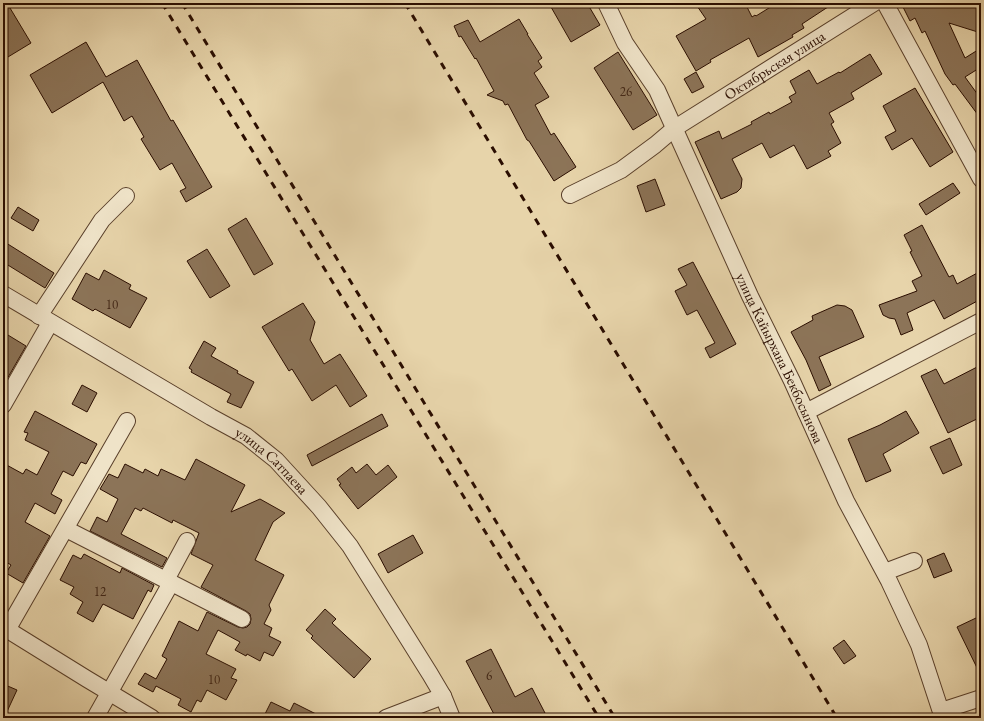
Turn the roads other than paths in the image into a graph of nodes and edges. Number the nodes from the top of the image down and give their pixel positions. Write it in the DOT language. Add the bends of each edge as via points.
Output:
graph roads {
  1 [pos="606,3"];
  2 [pos="874,3"];
  3 [pos="885,3"];
  4 [pos="675,128"];
  5 [pos="981,180"];
  6 [pos="570,195"];
  7 [pos="126,196"];
  8 [pos="3,294"];
  9 [pos="45,320"];
  10 [pos="981,321"];
  11 [pos="3,405"];
  12 [pos="806,412"];
  13 [pos="127,422"];
  14 [pos="66,529"];
  15 [pos="187,541"];
  16 [pos="914,561"];
  17 [pos="885,572"];
  18 [pos="169,581"];
  19 [pos="242,619"];
  20 [pos="5,628"];
  21 [pos="109,692"];
  22 [pos="443,696"];
  23 [pos="981,698"];
  24 [pos="942,714"];
  25 [pos="95,718"];
  26 [pos="152,718"];
  27 [pos="386,718"];
  28 [pos="452,718"];
  1 -- 4 [label="street, улица Кайырхана Бекбосынова" via="625,43 657,90"];
  2 -- 4 [label="street, Октябрьская улица"];
  3 -- 5 [label="street"];
  4 -- 6 [label="street, Октябрьская улица" via="621,170"];
  4 -- 12 [label="street, улица Кайырхана Бекбосынова" via="750,296"];
  7 -- 9 [label="street" via="102,220"];
  8 -- 9 [label="street, улица Сатпаева"];
  9 -- 11 [label="street"];
  9 -- 22 [label="street, улица Сатпаева" via="246,436 276,460 350,546"];
  10 -- 12 [label="street"];
  12 -- 17 [label="street, улица Кайырхана Бекбосынова" via="846,501"];
  13 -- 14 [label="street"];
  14 -- 18 [label="street"];
  14 -- 20 [label="street"];
  15 -- 18 [label="street"];
  16 -- 17 [label="street"];
  17 -- 24 [label="street, улица Кайырхана Бекбосынова" via="919,645"];
  18 -- 19 [label="street"];
  18 -- 21 [label="street"];
  20 -- 21 [label="street"];
  21 -- 25 [label="street"];
  21 -- 26 [label="street"];
  22 -- 27 [label="street"];
  22 -- 28 [label="street, улица Сатпаева"];
  23 -- 24 [label="street"];
}
